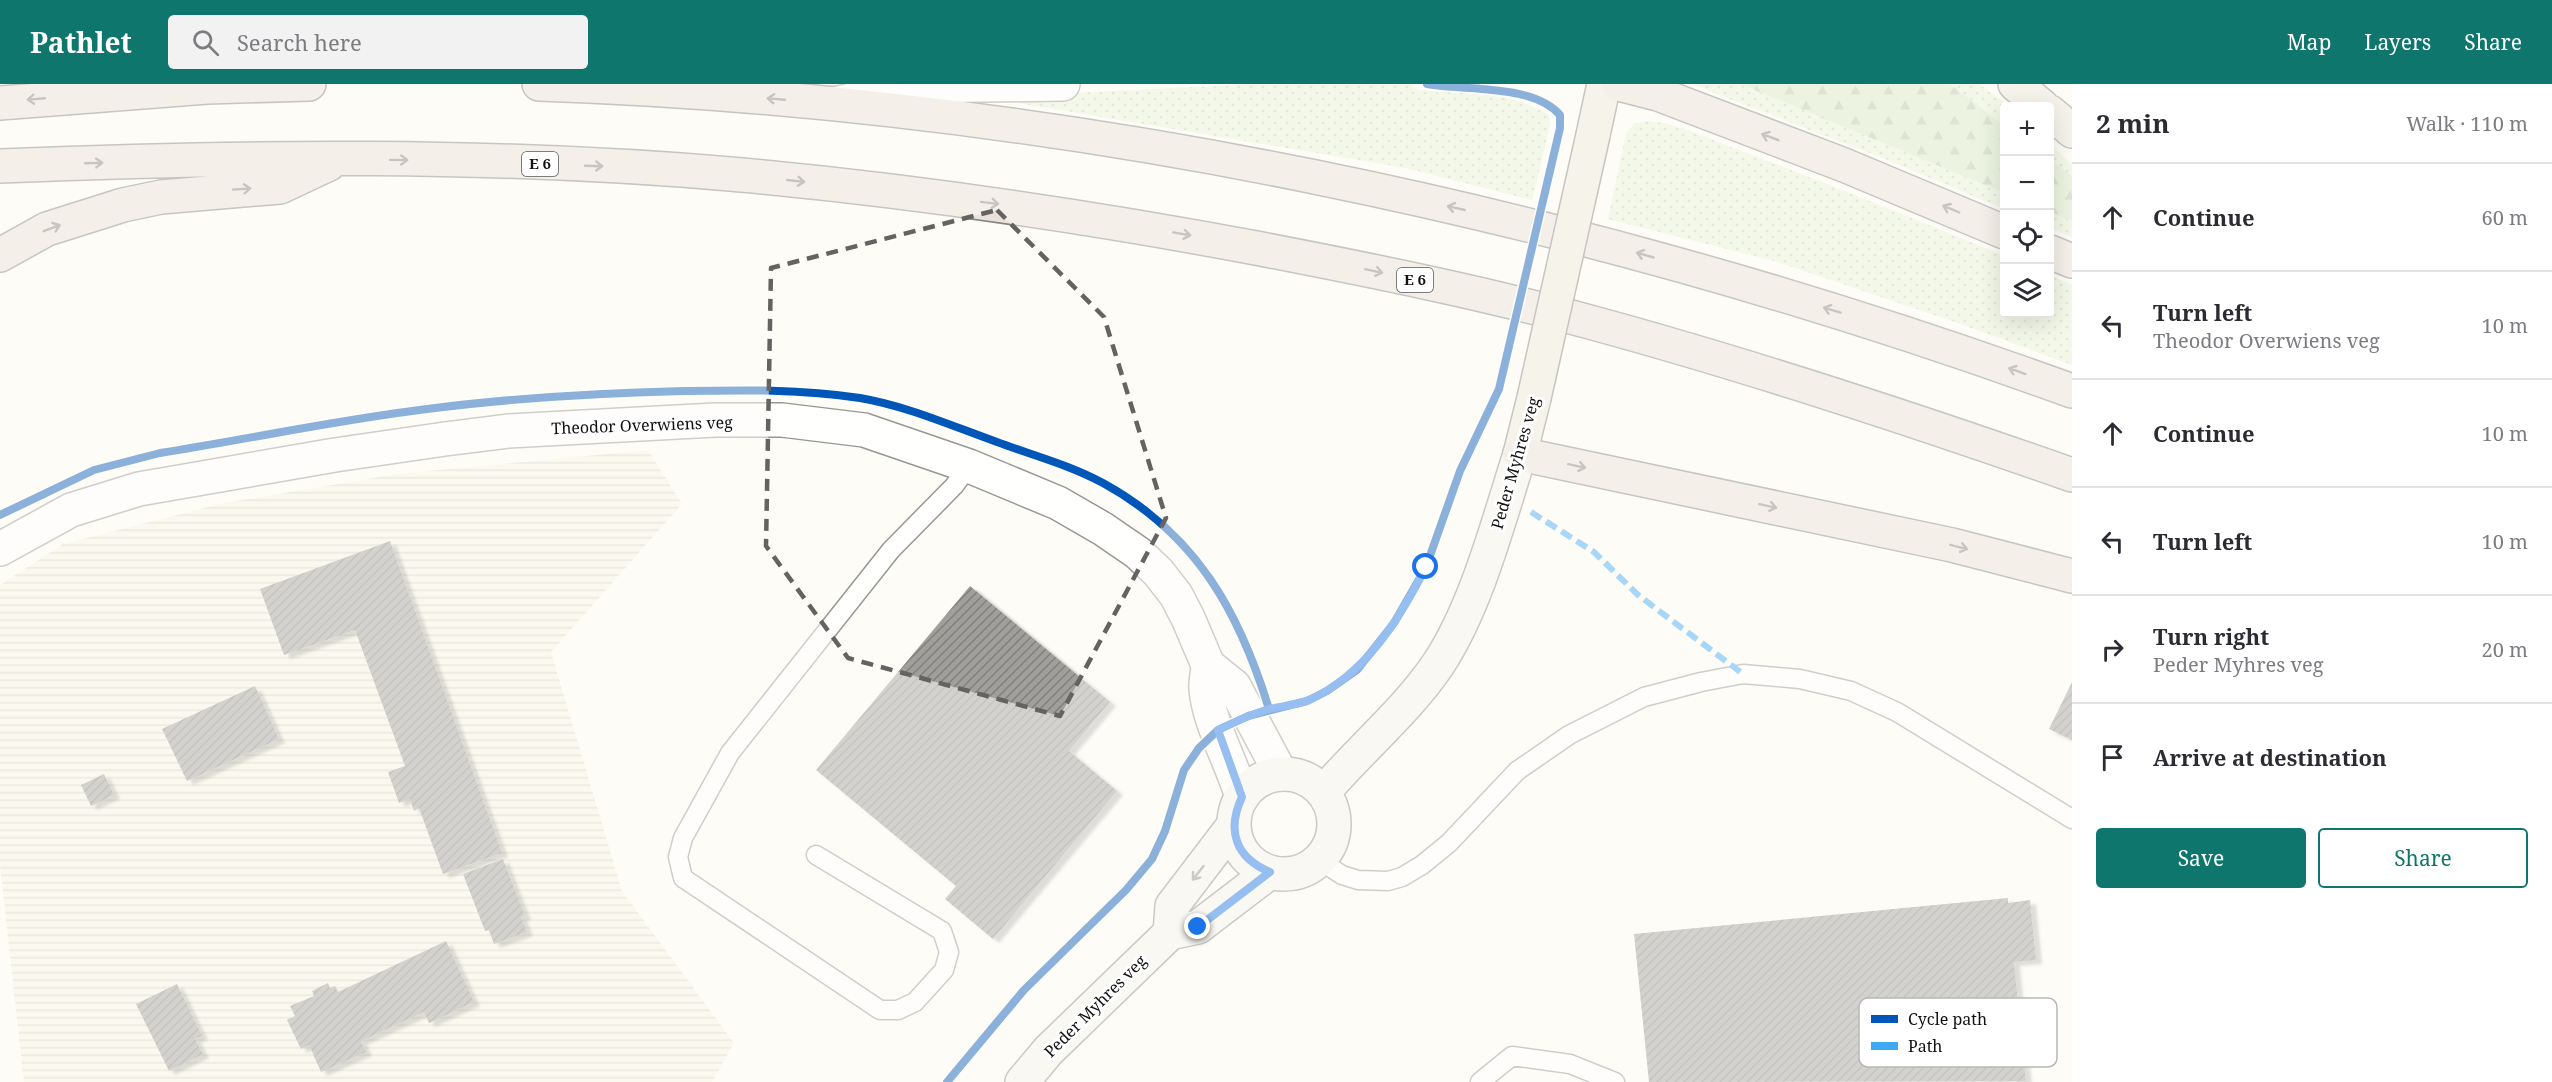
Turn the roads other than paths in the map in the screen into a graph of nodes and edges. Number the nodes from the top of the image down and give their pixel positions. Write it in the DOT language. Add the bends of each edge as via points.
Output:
graph roads {
  1 [pos="309,84"];
  2 [pos="539,84"];
  3 [pos="1063,84"];
  4 [pos="1604,84"];
  5 [pos="1619,84"];
  6 [pos="2015,84"];
  7 [pos="2037,102"];
  8 [pos="0,103"];
  9 [pos="834,104"];
  10 [pos="2054,116"];
  11 [pos="2072,131"];
  12 [pos="341,159"];
  13 [pos="0,166"];
  14 [pos="2000,230"];
  15 [pos="2054,254"];
  16 [pos="0,255"];
  17 [pos="2072,261"];
  18 [pos="2072,391"];
  19 [pos="1520,454"];
  20 [pos="969,466"];
  21 [pos="2072,476"];
  22 [pos="0,549"];
  23 [pos="2072,576"];
  24 [pos="1208,666"];
  25 [pos="1281,774"];
  26 [pos="1323,793"];
  27 [pos="1238,812"];
  28 [pos="2072,819"];
  29 [pos="816,855"];
  30 [pos="1318,860"];
  31 [pos="1270,872"];
  32 [pos="1170,933"];
  33 [pos="1022,1082"];
  34 [pos="1480,1082"];
  35 [pos="1615,1082"];
  1 -- 8 [label="highway, one-way" via="207,87"];
  9 -- 2 [label="highway, one-way"];
  3 -- 9 [label="street" via="915,86"];
  4 -- 19 [label="main road, Peder Myhres veg, bridge"];
  14 -- 5 [label="highway, one-way" via="1844,165 1658,94"];
  6 -- 7 [label="main road"];
  18 -- 9 [label="highway, one-way" via="1899,330 1758,287 1609,245 1455,208 1199,155 1052,131"];
  10 -- 11 [label="main road"];
  13 -- 12 [label="highway, E 6, one-way"];
  16 -- 12 [label="highway, E 6, one-way" via="47,229 123,205 171,195 280,187"];
  12 -- 21 [label="highway, E 6, one-way" via="493,162 738,175 1042,210 1195,236 1438,285 1593,323 1869,405"];
  15 -- 17 [label="highway"];
  19 -- 23 [label="highway, one-way" via="1952,545"];
  19 -- 26 [label="street, Peder Myhres veg" via="1485,561 1457,630 1439,662"];
  20 -- 22 [label="street, Theodor Overwiens veg" via="864,430 782,420 508,431 335,455 139,489 71,510"];
  20 -- 24 [label="street, Theodor Overwiens veg" via="1058,503 1103,528 1138,554 1176,595"];
  20 -- 29 [label="lane" via="891,550 730,753 683,838 678,857 683,878 880,1010 898,1010 915,1002 944,970 949,952 942,932"];
  24 -- 25 [label="street, Theodor Overwiens veg" via="1234,686"];
  24 -- 27 [label="street, Theodor Overwiens veg" via="1206,688"];
  25 -- 26 [label="street" via="1297,775"];
  25 -- 27 [label="street" via="1252,785"];
  26 -- 30 [label="street" via="1334,822 1326,852"];
  27 -- 31 [label="street" via="1236,842 1244,856"];
  27 -- 32 [label="street, one-way" via="1172,906"];
  28 -- 30 [label="lane" via="1897,712 1851,691 1800,678 1743,674 1644,697 1569,735 1517,771 1449,843 1402,877 1388,881 1358,880"];
  30 -- 31 [label="street" via="1302,871"];
  31 -- 32 [label="street" via="1198,927"];
  32 -- 33 [label="street, Peder Myhres veg" via="1088,1011"];
  34 -- 35 [label="lane" via="1512,1056 1570,1064"];
}
